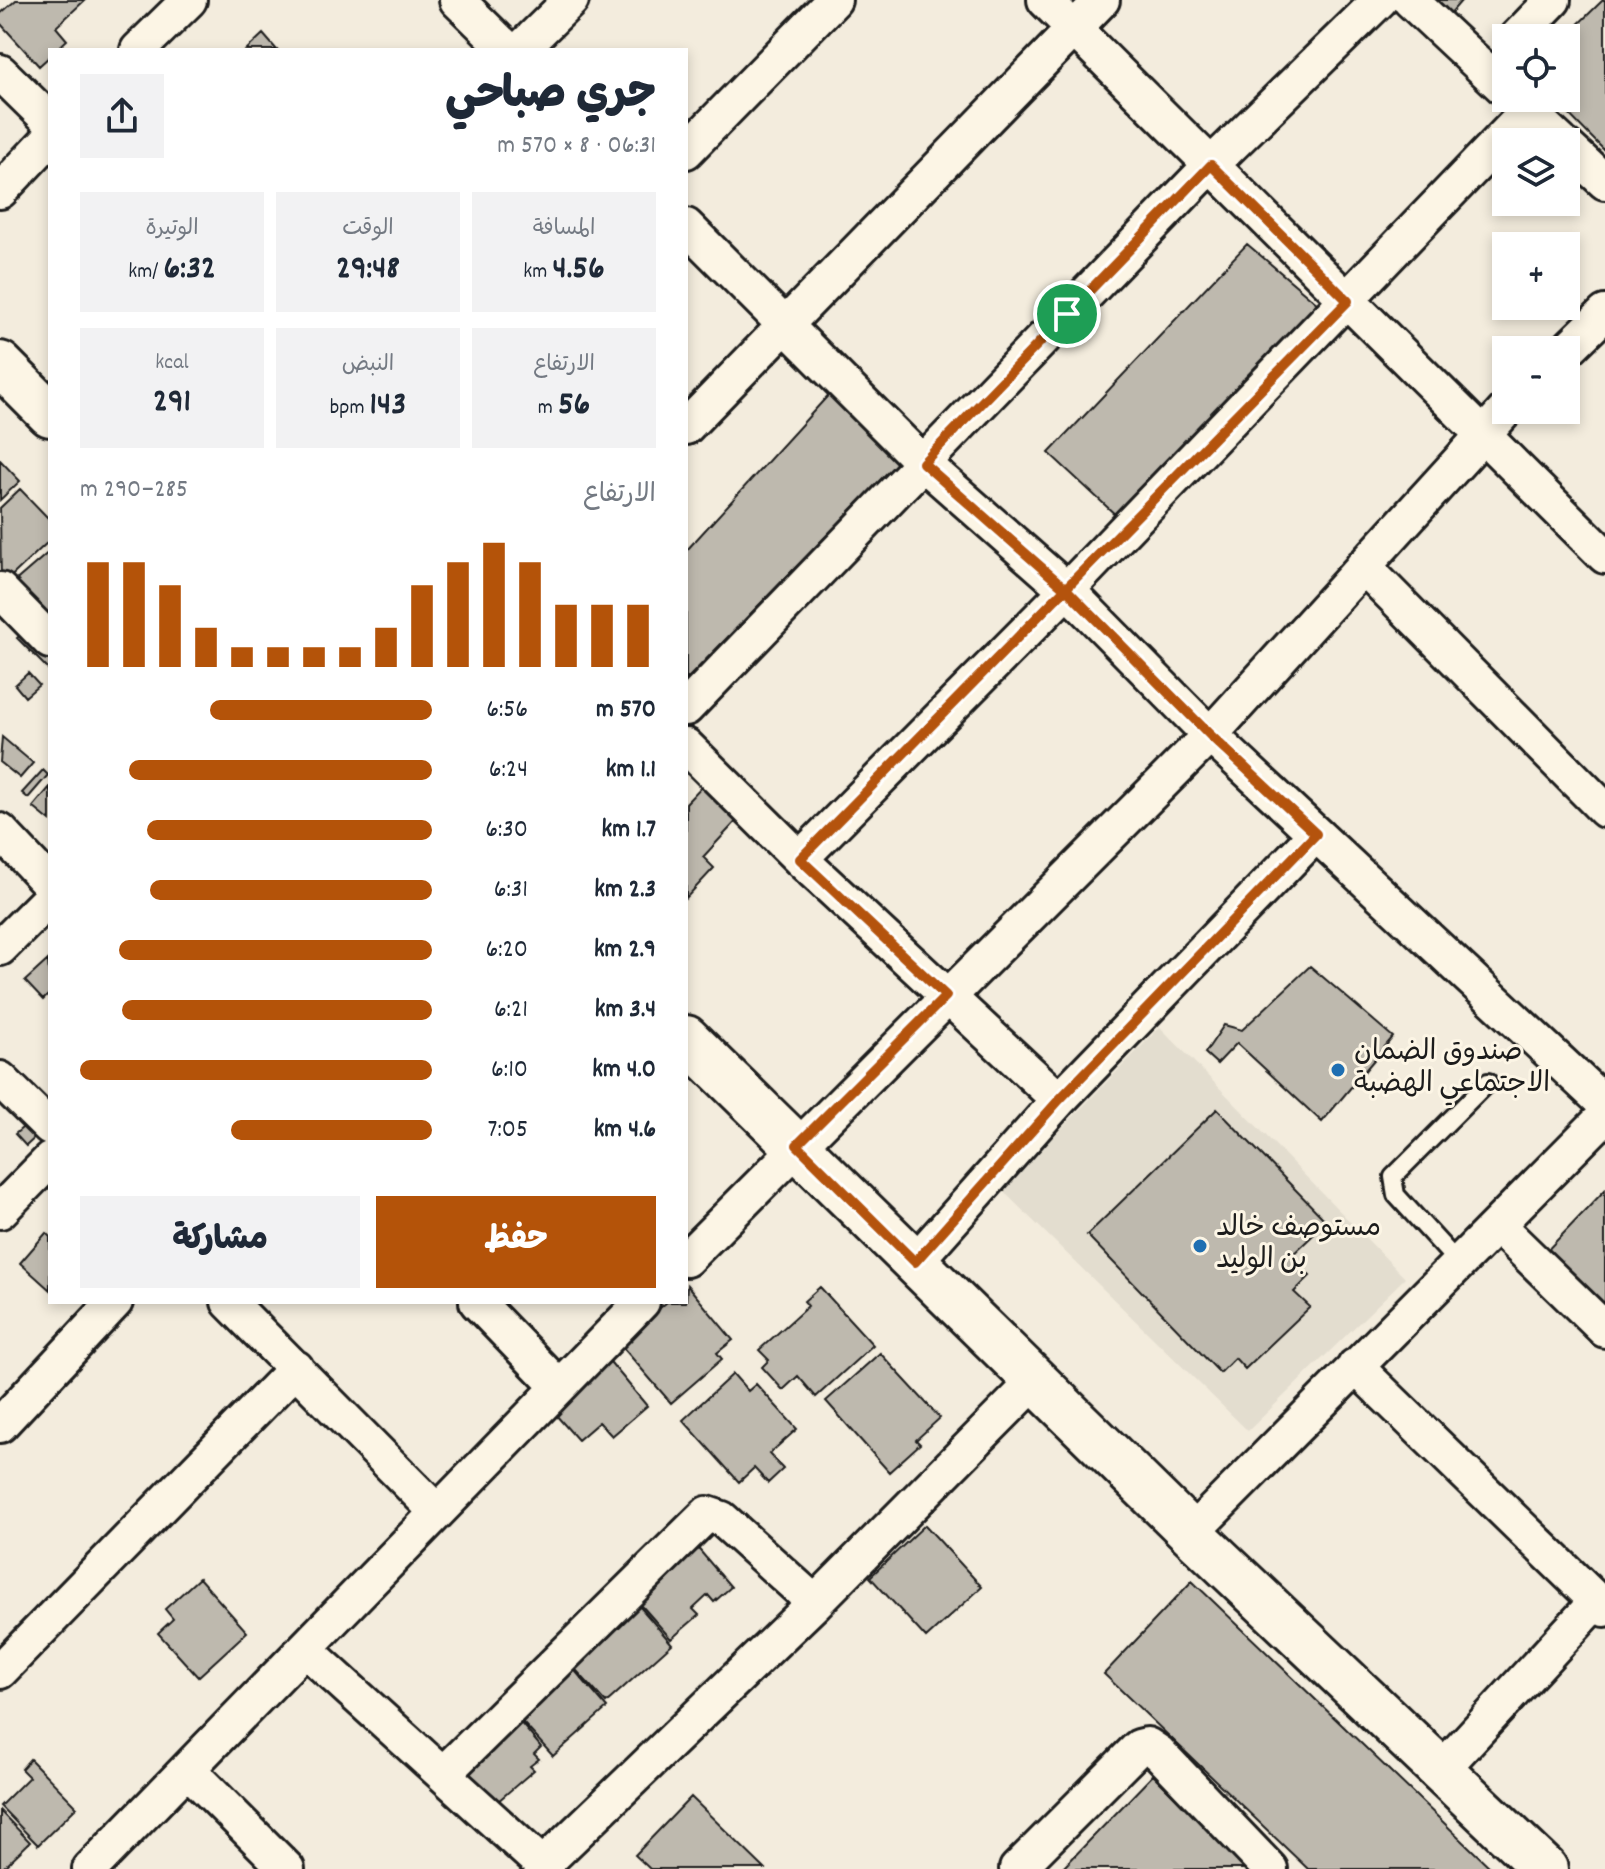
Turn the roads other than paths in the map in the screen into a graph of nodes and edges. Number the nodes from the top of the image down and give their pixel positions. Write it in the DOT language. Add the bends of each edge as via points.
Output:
graph roads {
  1 [pos="189,0"];
  2 [pos="457,0"];
  3 [pos="571,0"];
  4 [pos="834,0"];
  5 [pos="1045,0"];
  6 [pos="1102,0"];
  7 [pos="1380,0"];
  8 [pos="1410,0"];
  9 [pos="1553,0"];
  10 [pos="1530,24"];
  11 [pos="1075,30"];
  12 [pos="140,48"];
  13 [pos="506,48"];
  14 [pos="522,48"];
  15 [pos="1492,70"];
  16 [pos="0,72"];
  17 [pos="1492,106"];
  18 [pos="1534,112"];
  19 [pos="48,119"];
  20 [pos="1548,128"];
  21 [pos="48,140"];
  22 [pos="688,149"];
  23 [pos="1580,159"];
  24 [pos="1211,165"];
  25 [pos="1605,182"];
  26 [pos="0,191"];
  27 [pos="688,228"];
  28 [pos="1348,301"];
  29 [pos="785,324"];
  30 [pos="1600,328"];
  31 [pos="1580,342"];
  32 [pos="0,364"];
  33 [pos="48,412"];
  34 [pos="1492,423"];
  35 [pos="688,425"];
  36 [pos="1480,435"];
  37 [pos="923,463"];
  38 [pos="1605,556"];
  39 [pos="1363,566"];
  40 [pos="0,590"];
  41 [pos="1067,590"];
  42 [pos="48,639"];
  43 [pos="688,706"];
  44 [pos="1210,735"];
  45 [pos="688,748"];
  46 [pos="1605,810"];
  47 [pos="0,831"];
  48 [pos="1316,834"];
  49 [pos="800,859"];
  50 [pos="48,882"];
  51 [pos="48,900"];
  52 [pos="0,948"];
  53 [pos="946,996"];
  54 [pos="688,1040"];
  55 [pos="0,1079"];
  56 [pos="1488,1082"];
  57 [pos="1059,1100"];
  58 [pos="1605,1104"];
  59 [pos="1605,1116"];
  60 [pos="48,1126"];
  61 [pos="797,1145"];
  62 [pos="48,1162"];
  63 [pos="0,1211"];
  64 [pos="1498,1226"];
  65 [pos="688,1256"];
  66 [pos="915,1262"];
  67 [pos="1459,1264"];
  68 [pos="113,1304"];
  69 [pos="231,1304"];
  70 [pos="479,1304"];
  71 [pos="640,1304"];
  72 [pos="1605,1330"];
  73 [pos="1355,1366"];
  74 [pos="296,1368"];
  75 [pos="1037,1379"];
  76 [pos="557,1385"];
  77 [pos="0,1425"];
  78 [pos="437,1512"];
  79 [pos="1191,1533"];
  80 [pos="815,1603"];
  81 [pos="1601,1605"];
  82 [pos="305,1649"];
  83 [pos="0,1671"];
  84 [pos="188,1770"];
  85 [pos="1441,1770"];
  86 [pos="444,1773"];
  87 [pos="545,1867"];
  88 [pos="1024,1867"];
  89 [pos="90,1869"];
  90 [pos="287,1869"];
  91 [pos="1270,1869"];
  92 [pos="1545,1869"];
  1 -- 12 [label="street"];
  2 -- 13 [label="street"];
  3 -- 14 [label="street"];
  4 -- 22 [label="street"];
  5 -- 11 [label="street"];
  6 -- 11 [label="street"];
  7 -- 24 [label="street"];
  8 -- 15 [label="street"];
  9 -- 10 [label="street"];
  11 -- 24 [label="street"];
  11 -- 29 [label="street"];
  16 -- 19 [label="street"];
  17 -- 28 [label="street"];
  18 -- 20 [label="street"];
  21 -- 26 [label="street"];
  23 -- 25 [label="street"];
  24 -- 28 [label="street"];
  24 -- 37 [label="street"];
  27 -- 29 [label="street"];
  28 -- 36 [label="street"];
  28 -- 41 [label="street"];
  29 -- 35 [label="street"];
  29 -- 37 [label="street"];
  30 -- 31 [label="street"];
  32 -- 33 [label="main road"];
  34 -- 36 [label="street"];
  36 -- 38 [label="street"];
  36 -- 39 [label="street"];
  37 -- 41 [label="street"];
  37 -- 43 [label="street"];
  39 -- 44 [label="street"];
  39 -- 46 [label="street"];
  40 -- 42 [label="street"];
  41 -- 44 [label="street"];
  41 -- 49 [label="street"];
  44 -- 48 [label="street"];
  44 -- 53 [label="street"];
  45 -- 49 [label="street"];
  47 -- 50 [label="street"];
  48 -- 57 [label="street"];
  48 -- 58 [label="street"];
  49 -- 53 [label="street"];
  51 -- 52 [label="street"];
  53 -- 57 [label="street"];
  53 -- 61 [label="street"];
  54 -- 61 [label="main road"];
  55 -- 60 [label="street"];
  56 -- 67 [label="lane" via="1393,1177 1396,1195"];
  57 -- 66 [label="street"];
  59 -- 64 [label="street"];
  61 -- 65 [label="street"];
  61 -- 66 [label="main road"];
  62 -- 63 [label="street"];
  64 -- 67 [label="street"];
  64 -- 72 [label="street"];
  66 -- 75 [label="main road"];
  67 -- 73 [label="street"];
  68 -- 77 [label="street"];
  69 -- 74 [label="street"];
  70 -- 76 [label="street"];
  71 -- 76 [label="street"];
  73 -- 79 [label="street"];
  73 -- 81 [label="street"];
  74 -- 78 [label="street"];
  74 -- 83 [label="street"];
  75 -- 79 [label="main road"];
  75 -- 80 [label="street"];
  76 -- 78 [label="street"];
  78 -- 82 [label="street"];
  79 -- 85 [label="main road"];
  80 -- 86 [label="street" via="737,1531 707,1514"];
  80 -- 87 [label="street"];
  81 -- 85 [label="street"];
  82 -- 84 [label="street"];
  82 -- 86 [label="street"];
  84 -- 89 [label="street"];
  84 -- 90 [label="street"];
  85 -- 92 [label="main road"];
  86 -- 87 [label="street"];
  88 -- 91 [label="street" via="1128,1758 1147,1745"];
}
